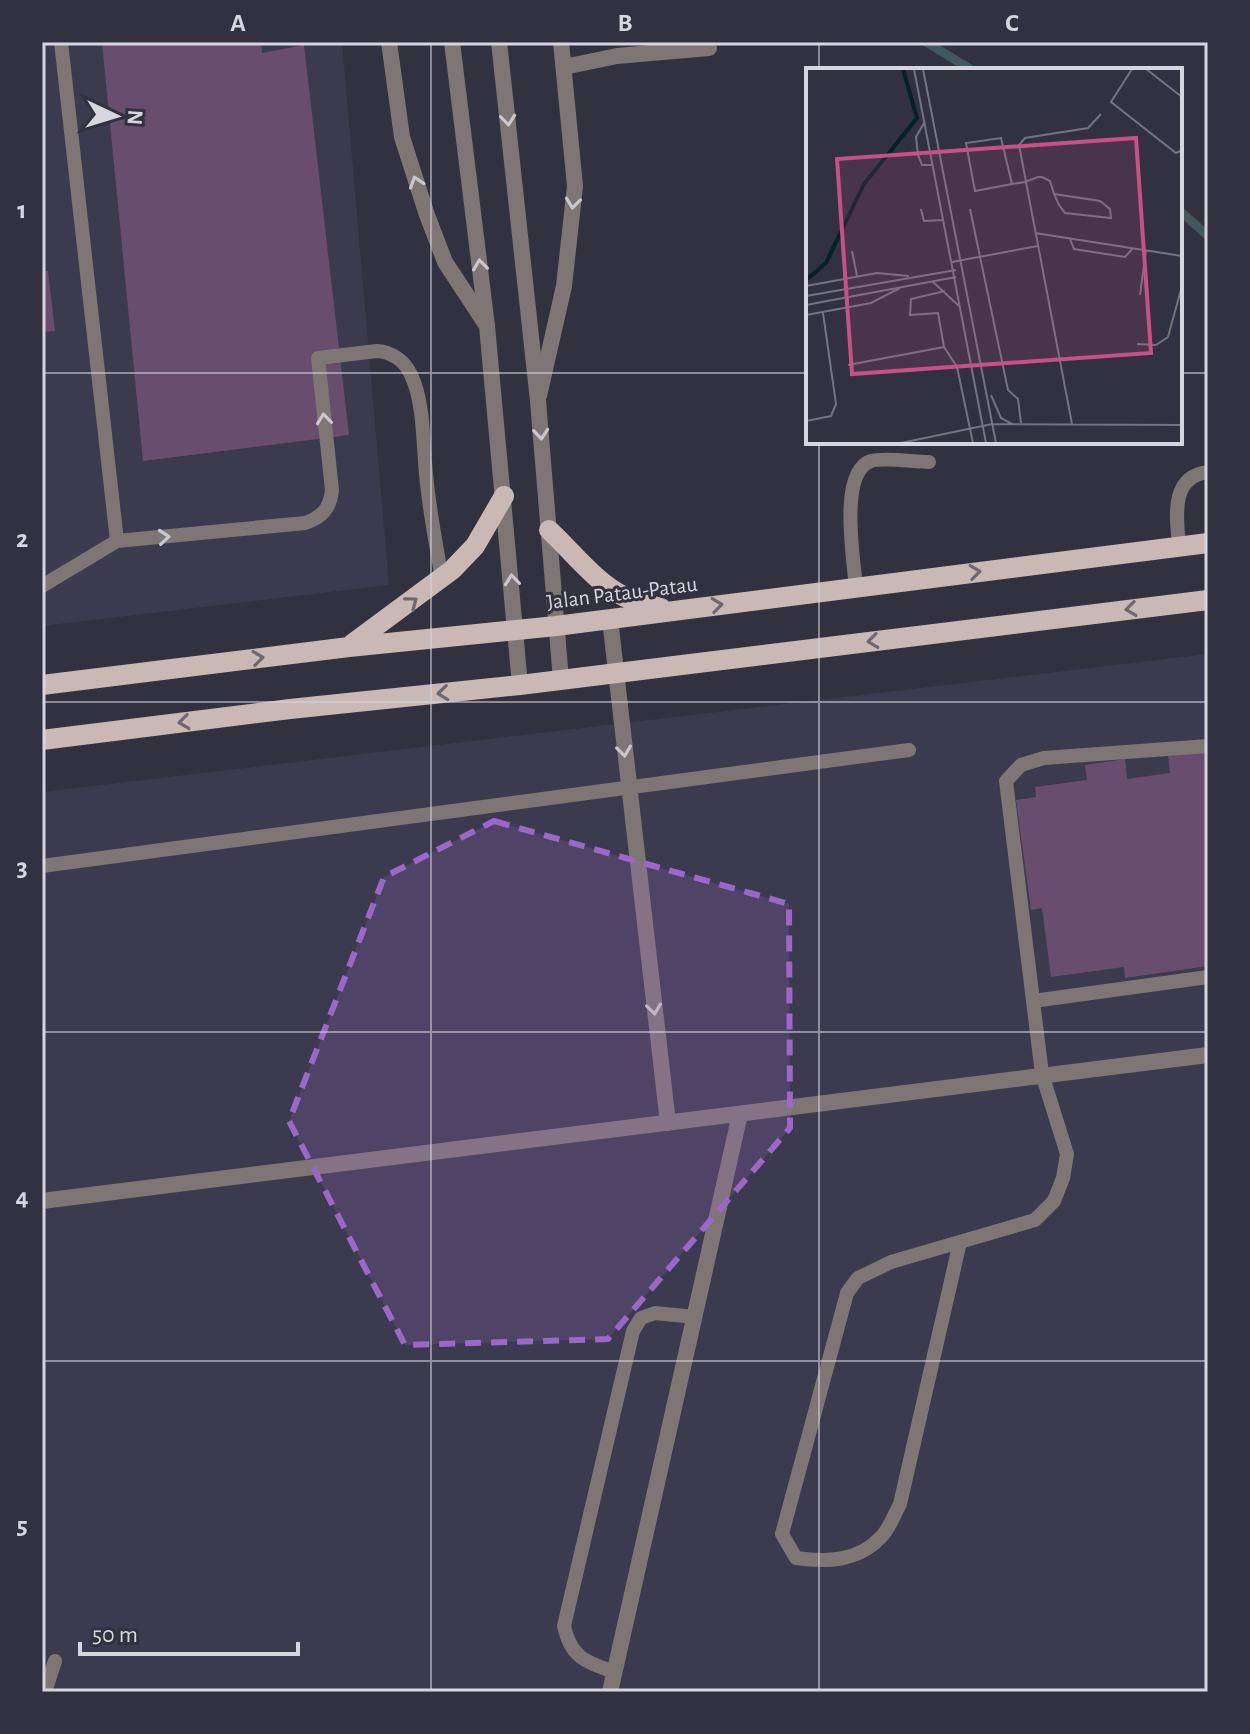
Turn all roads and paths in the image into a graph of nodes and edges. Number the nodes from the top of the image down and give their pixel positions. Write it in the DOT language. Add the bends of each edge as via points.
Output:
graph roads {
  1 [pos="61,42"];
  2 [pos="389,42"];
  3 [pos="452,42"];
  4 [pos="499,42"];
  5 [pos="561,42"];
  6 [pos="709,48"];
  7 [pos="564,67"];
  8 [pos="487,326"];
  9 [pos="538,401"];
  10 [pos="929,462"];
  11 [pos="1208,472"];
  12 [pos="504,496"];
  13 [pos="549,530"];
  14 [pos="117,541"];
  15 [pos="1208,543"];
  16 [pos="1179,547"];
  17 [pos="442,579"];
  18 [pos="42,586"];
  19 [pos="856,588"];
  20 [pos="1208,600"];
  21 [pos="670,610"];
  22 [pos="610,619"];
  23 [pos="556,626"];
  24 [pos="517,629"];
  25 [pos="349,647"];
  26 [pos="614,673"];
  27 [pos="561,680"];
  28 [pos="42,685"];
  29 [pos="520,685"];
  30 [pos="42,740"];
  31 [pos="1208,746"];
  32 [pos="909,750"];
  33 [pos="628,789"];
  34 [pos="42,866"];
  35 [pos="1208,977"];
  36 [pos="1033,1001"];
  37 [pos="1208,1055"];
  38 [pos="1042,1074"];
  39 [pos="740,1114"];
  40 [pos="668,1123"];
  41 [pos="42,1201"];
  42 [pos="960,1242"];
  43 [pos="695,1317"];
  44 [pos="55,1661"];
  45 [pos="614,1672"];
  46 [pos="45,1692"];
  47 [pos="610,1692"];
  1 -- 14 [label="lane"];
  8 -- 2 [label="street, one-way" via="445,262 427,215 402,137"];
  8 -- 3 [label="street, one-way"];
  4 -- 9 [label="street, one-way"];
  5 -- 7 [label="street"];
  6 -- 7 [label="street" via="617,56"];
  7 -- 9 [label="street, one-way" via="575,186 564,286"];
  8 -- 12 [label="street"];
  9 -- 13 [label="street, one-way"];
  10 -- 19 [label="lane" via="872,461 861,468 850,499"];
  11 -- 16 [label="lane" via="1196,473 1181,489"];
  12 -- 17 [label="main road" via="475,546"];
  24 -- 12 [label="street, one-way"];
  13 -- 21 [label="main road" via="582,565 626,598"];
  13 -- 23 [label="street"];
  14 -- 17 [label="lane, one-way" via="316,520 325,513 332,490 318,358 387,352 411,372 417,391"];
  14 -- 18 [label="lane"];
  15 -- 16 [label="main road, Jalan Patau-Patau"];
  19 -- 16 [label="main road, Jalan Patau-Patau, one-way"];
  25 -- 17 [label="main road, one-way"];
  21 -- 19 [label="main road, Jalan Patau-Patau, one-way"];
  20 -- 26 [label="main road, one-way"];
  21 -- 22 [label="main road, Jalan Patau-Patau"];
  22 -- 23 [label="main road, Jalan Patau-Patau"];
  22 -- 26 [label="street"];
  23 -- 24 [label="main road, Jalan Patau-Patau"];
  23 -- 27 [label="street"];
  24 -- 25 [label="main road, Jalan Patau-Patau"];
  24 -- 29 [label="street"];
  28 -- 25 [label="main road, Jalan Patau-Patau, one-way"];
  26 -- 27 [label="main road"];
  26 -- 33 [label="street, one-way"];
  27 -- 29 [label="main road"];
  29 -- 30 [label="main road, one-way"];
  31 -- 36 [label="lane" via="1044,758 1021,765 1006,781"];
  32 -- 33 [label="lane"];
  33 -- 34 [label="lane"];
  33 -- 40 [label="street, one-way"];
  35 -- 36 [label="lane"];
  36 -- 38 [label="lane"];
  37 -- 38 [label="street"];
  38 -- 39 [label="street"];
  38 -- 42 [label="lane" via="1067,1154 1054,1201 1035,1220"];
  39 -- 40 [label="street"];
  39 -- 43 [label="street"];
  40 -- 41 [label="street"];
  42 -- 42 [label="lane" via="873,1270 847,1293 782,1534 796,1558 850,1558 881,1538 900,1504"];
  43 -- 45 [label="street"];
  43 -- 45 [label="lane" via="655,1313 641,1318 633,1331 564,1626 578,1656"];
  44 -- 46 [label="lane"];
  45 -- 47 [label="street"];
}
